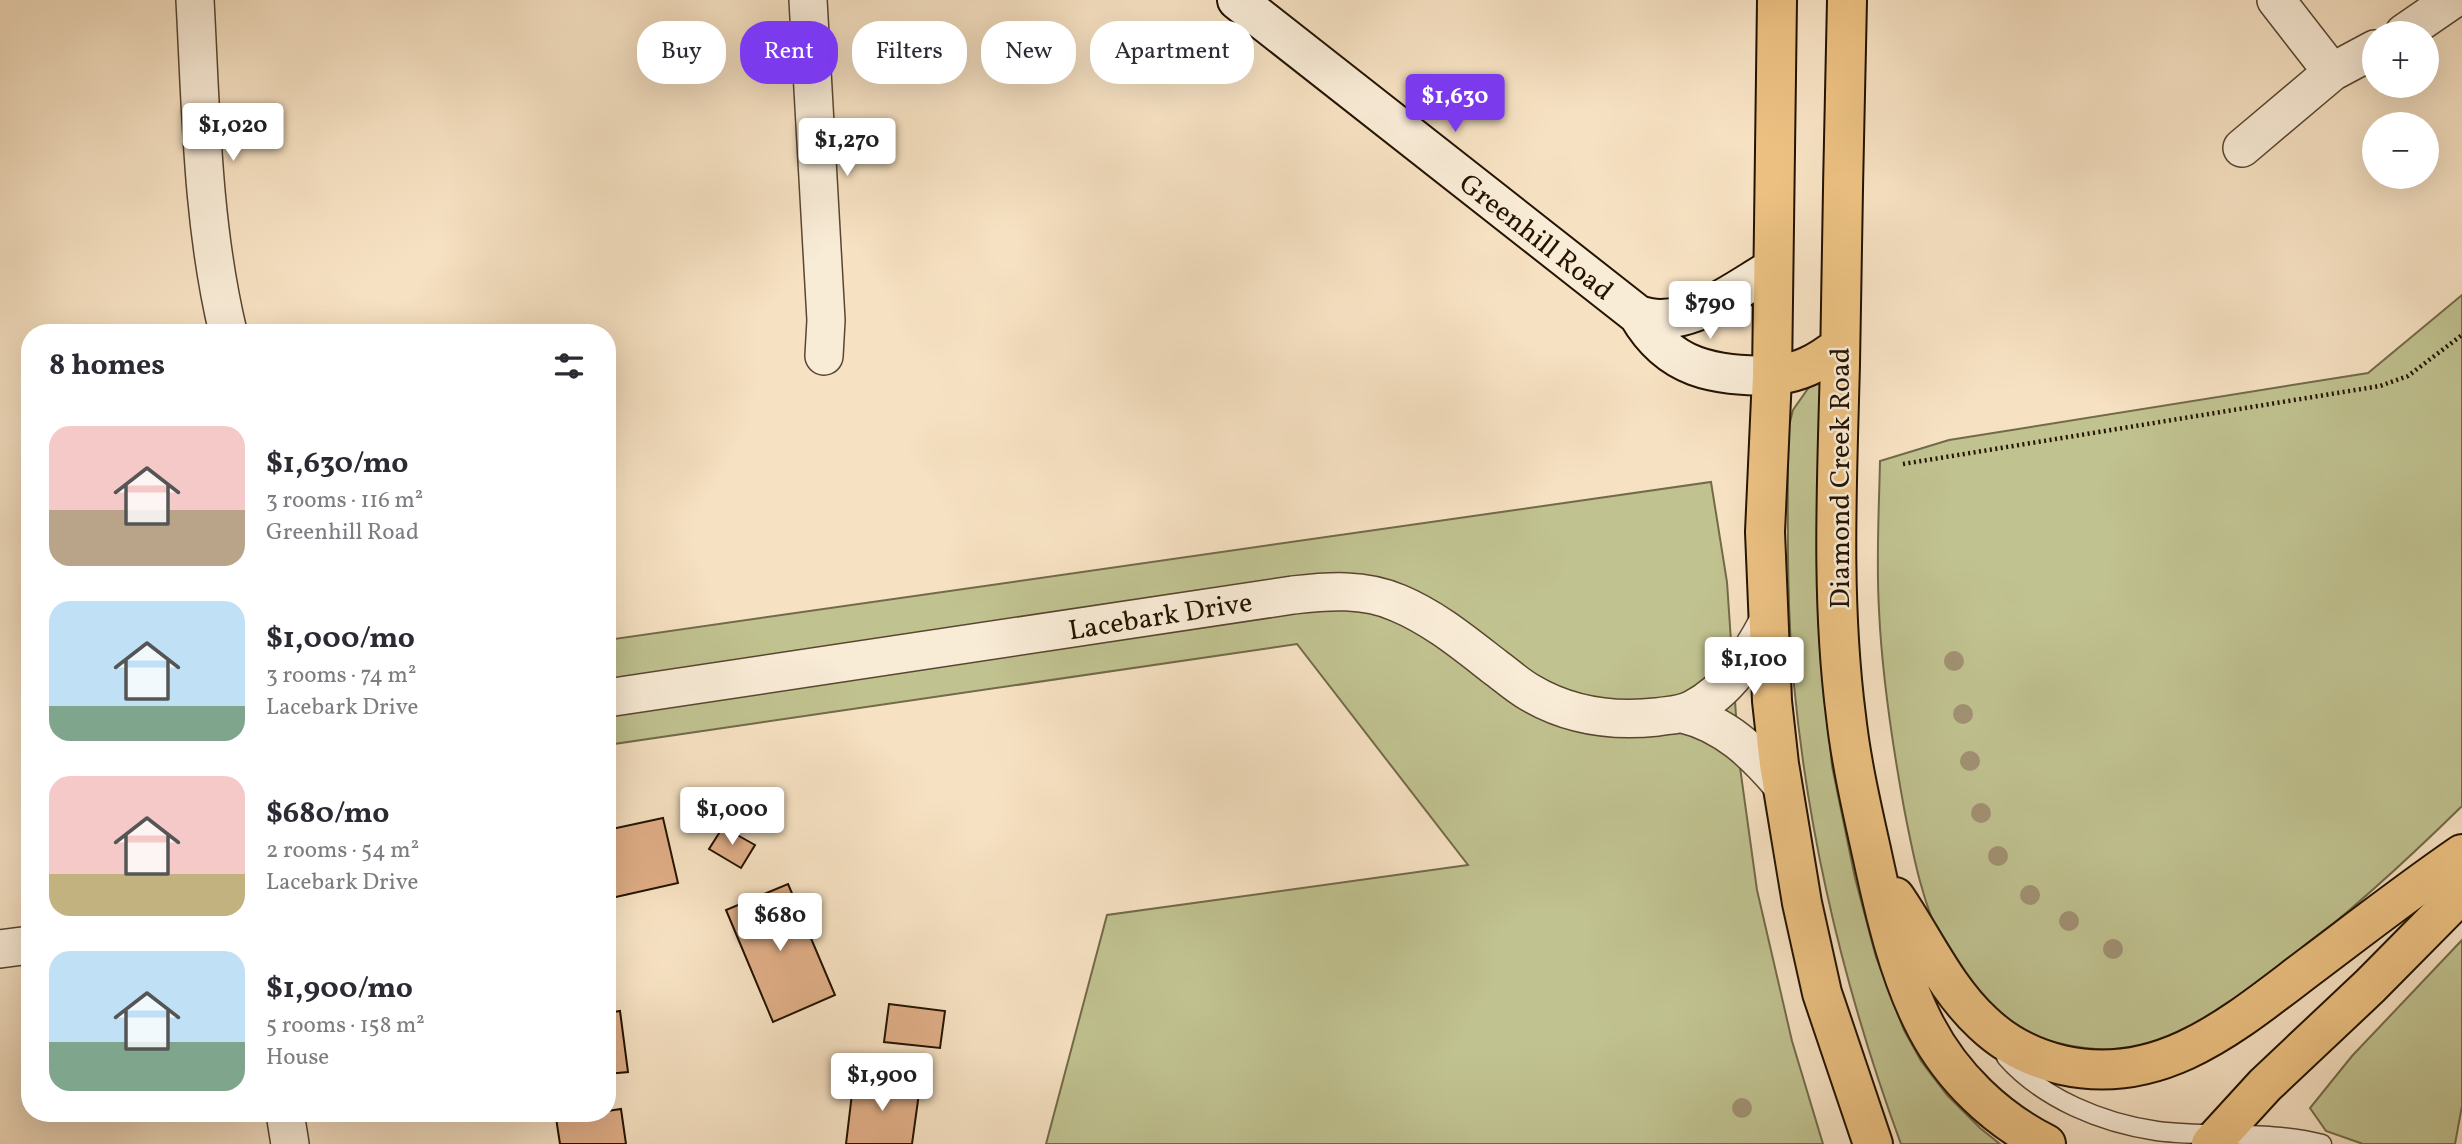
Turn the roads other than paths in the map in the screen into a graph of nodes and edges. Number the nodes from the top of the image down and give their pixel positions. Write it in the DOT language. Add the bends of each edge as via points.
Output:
graph roads {
  1 [pos="195,0"];
  2 [pos="808,0"];
  3 [pos="1237,0"];
  4 [pos="1777,0"];
  5 [pos="1847,0"];
  6 [pos="2276,0"];
  7 [pos="2452,0"];
  8 [pos="2421,21"];
  9 [pos="2362,56"];
  10 [pos="2332,72"];
  11 [pos="2242,148"];
  12 [pos="1772,269"];
  13 [pos="1638,315"];
  14 [pos="227,324"];
  15 [pos="1840,346"];
  16 [pos="824,356"];
  17 [pos="1772,376"];
  18 [pos="1768,622"];
  19 [pos="616,697"];
  20 [pos="1683,714"];
  21 [pos="1782,785"];
  22 [pos="2462,854"];
  23 [pos="1876,874"];
  24 [pos="2462,892"];
  25 [pos="21,946"];
  26 [pos="0,949"];
  27 [pos="1970,1009"];
  28 [pos="286,1122"];
  29 [pos="2215,1139"];
  30 [pos="290,1144"];
  31 [pos="1873,1144"];
  32 [pos="2046,1144"];
  33 [pos="2322,1144"];
  1 -- 14 [label="street" via="208,221"];
  2 -- 16 [label="street" via="826,320"];
  3 -- 13 [label="street, Greenhill Road"];
  4 -- 12 [label="main road"];
  5 -- 15 [label="main road, Diamond Creek Road"];
  6 -- 10 [label="street"];
  7 -- 8 [label="street"];
  9 -- 10 [label="street"];
  10 -- 11 [label="street"];
  12 -- 13 [label="street, Greenhill Road" via="1694,311 1660,319"];
  12 -- 17 [label="main road"];
  13 -- 17 [label="street, Greenhill Road" via="1664,349 1691,366 1728,375"];
  15 -- 17 [label="main road, Greenhill Road" via="1797,372"];
  15 -- 23 [label="main road, Diamond Creek Road" via="1837,546 1842,682"];
  17 -- 18 [label="main road" via="1765,532"];
  18 -- 20 [label="street, Lacebark Drive" via="1728,682"];
  18 -- 21 [label="main road"];
  19 -- 20 [label="street, Lacebark Drive" via="1330,591 1362,592 1395,601 1451,633 1527,691 1581,715 1640,719"];
  20 -- 21 [label="street, Lacebark Drive" via="1727,733"];
  21 -- 31 [label="main road" via="1822,993"];
  22 -- 27 [label="main road" via="2244,1016 2159,1063 2109,1070 2057,1064 2009,1044"];
  23 -- 27 [label="main road"];
  23 -- 32 [label="main road, Diamond Creek Road" via="1908,981 1935,1043 1981,1099"];
  24 -- 29 [label="main road"];
  25 -- 26 [label="street"];
  27 -- 29 [label="lane" via="2010,1061 2069,1104 2125,1125"];
  28 -- 30 [label="street"];
  29 -- 33 [label="lane" via="2268,1137"];
}
